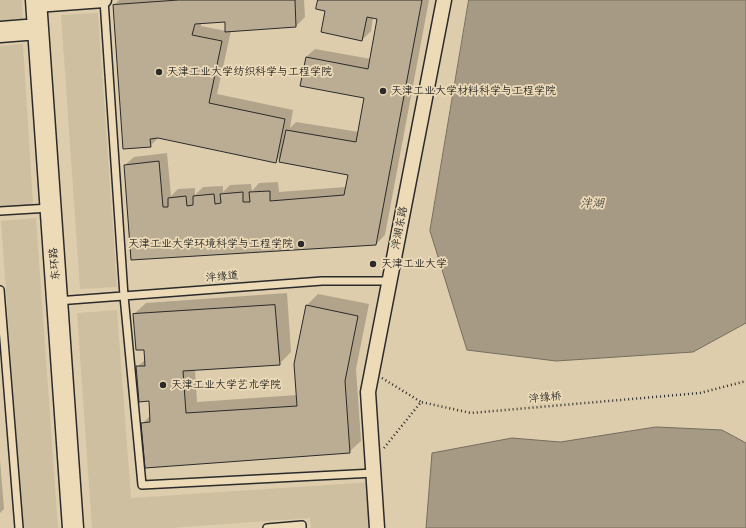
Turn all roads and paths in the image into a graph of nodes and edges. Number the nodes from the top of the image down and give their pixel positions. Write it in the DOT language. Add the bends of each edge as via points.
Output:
graph roads {
  1 [pos="104,0"];
  2 [pos="444,0"];
  3 [pos="36,2"];
  4 [pos="38,29"];
  5 [pos="0,32"];
  6 [pos="51,208"];
  7 [pos="0,211"];
  8 [pos="389,281"];
  9 [pos="0,290"];
  10 [pos="124,296"];
  11 [pos="57,301"];
  12 [pos="1,306"];
  13 [pos="372,372"];
  14 [pos="746,381"];
  15 [pos="421,402"];
  16 [pos="373,467"];
  17 [pos="19,528"];
  18 [pos="73,528"];
  19 [pos="267,528"];
  20 [pos="302,528"];
  21 [pos="378,528"];
  1 -- 3 [label="street"];
  1 -- 10 [label="lane"];
  2 -- 8 [label="street, 泮湖东路"];
  3 -- 4 [label="street, 东环路"];
  4 -- 5 [label="street"];
  4 -- 6 [label="street, 东环路"];
  6 -- 7 [label="lane"];
  6 -- 11 [label="street, 东环路"];
  8 -- 10 [label="lane, 泮缘道" via="322,281"];
  8 -- 13 [label="street, 泮湖东路"];
  9 -- 12 [label="lane"];
  10 -- 11 [label="lane, 泮缘道"];
  10 -- 16 [label="lane" via="142,486"];
  11 -- 18 [label="street, 东环路"];
  12 -- 17 [label="lane"];
  13 -- 15 [label="path, 泮缘桥"];
  13 -- 16 [label="street, 泮湖东路" via="368,392"];
  14 -- 15 [label="path, 泮缘桥" via="700,393 471,413"];
  15 -- 16 [label="path"];
  16 -- 21 [label="street, 泮湖东路"];
  19 -- 20 [label="lane" via="302,525"];
}
